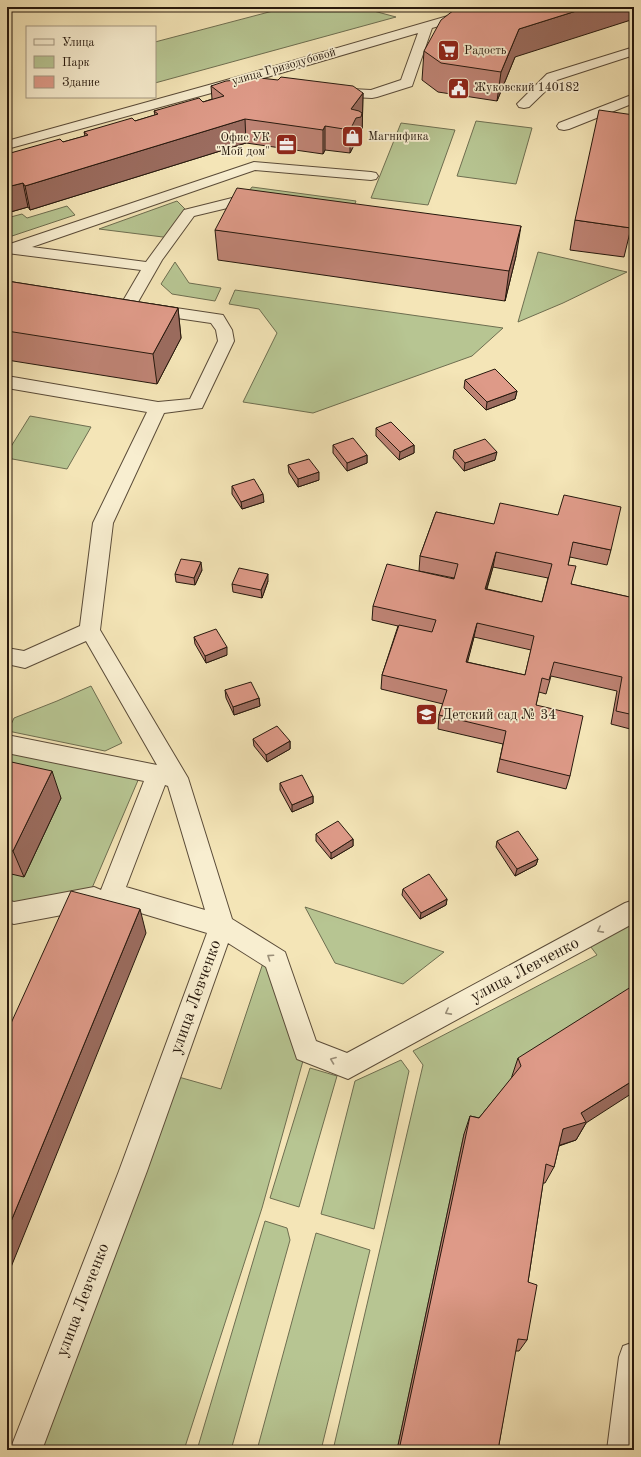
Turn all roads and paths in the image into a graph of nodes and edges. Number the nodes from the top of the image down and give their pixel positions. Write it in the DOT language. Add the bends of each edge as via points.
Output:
graph roads {
  1 [pos="492,7"];
  2 [pos="427,25"];
  3 [pos="634,51"];
  4 [pos="221,86"];
  5 [pos="260,88"];
  6 [pos="320,91"];
  7 [pos="634,98"];
  8 [pos="524,104"];
  9 [pos="564,126"];
  10 [pos="7,145"];
  11 [pos="371,176"];
  12 [pos="270,204"];
  13 [pos="9,248"];
  14 [pos="151,266"];
  15 [pos="7,382"];
  16 [pos="158,408"];
  17 [pos="90,630"];
  18 [pos="7,656"];
  19 [pos="7,744"];
  20 [pos="168,776"];
  21 [pos="111,894"];
  22 [pos="7,911"];
  23 [pos="634,911"];
  24 [pos="222,926"];
  25 [pos="634,1357"];
  26 [pos="26,1450"];
  27 [pos="623,1450"];
  1 -- 2 [label="street, улица Гризодубовой"];
  2 -- 4 [label="street, улица Гризодубовой"];
  2 -- 6 [label="street" via="407,83 372,94"];
  3 -- 8 [label="street" via="552,77"];
  4 -- 5 [label="street"];
  4 -- 10 [label="street, улица Гризодубовой"];
  7 -- 9 [label="street"];
  11 -- 13 [label="street" via="254,166"];
  12 -- 14 [label="street" via="240,200 189,213"];
  13 -- 14 [label="street"];
  14 -- 16 [label="street" via="121,305 216,319 224,330 226,341 196,404"];
  15 -- 16 [label="street"];
  16 -- 17 [label="street" via="103,523"];
  17 -- 18 [label="street" via="25,660"];
  17 -- 20 [label="street"];
  19 -- 20 [label="street"];
  20 -- 21 [label="street"];
  20 -- 24 [label="street"];
  21 -- 22 [label="street" via="14,913"];
  21 -- 24 [label="street"];
  23 -- 24 [label="street, улица Левченко, one-way" via="348,1066 306,1050 276,960"];
  24 -- 26 [label="street, улица Левченко"];
  25 -- 27 [label="street"];
}
